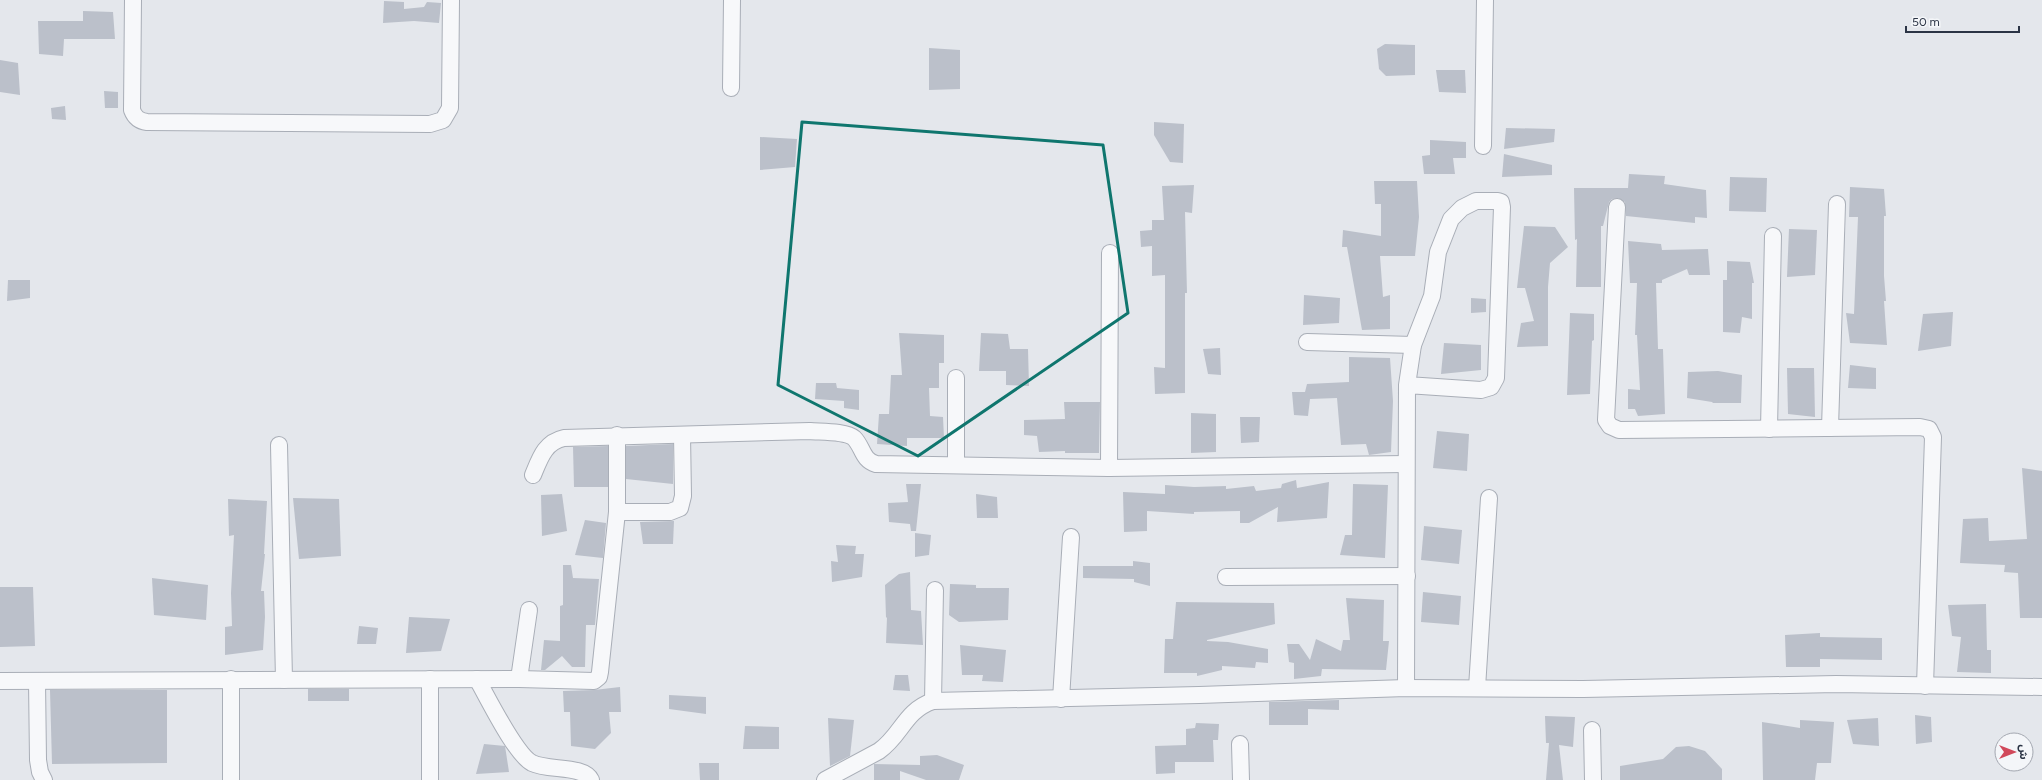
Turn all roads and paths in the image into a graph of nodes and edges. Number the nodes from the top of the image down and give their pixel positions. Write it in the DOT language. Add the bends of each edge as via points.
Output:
graph roads {
  1 [pos="133,0"];
  2 [pos="451,0"];
  3 [pos="732,0"];
  4 [pos="1485,0"];
  5 [pos="730,88"];
  6 [pos="1483,146"];
  7 [pos="1837,204"];
  8 [pos="1618,207"];
  9 [pos="1773,236"];
  10 [pos="1110,253"];
  11 [pos="1307,342"];
  12 [pos="1413,345"];
  13 [pos="956,378"];
  14 [pos="1407,385"];
  15 [pos="1830,428"];
  16 [pos="1769,429"];
  17 [pos="682,435"];
  18 [pos="617,436"];
  19 [pos="279,445"];
  20 [pos="956,464"];
  21 [pos="1406,464"];
  22 [pos="1109,468"];
  23 [pos="533,475"];
  24 [pos="1489,498"];
  25 [pos="617,512"];
  26 [pos="1071,536"];
  27 [pos="1407,576"];
  28 [pos="1226,577"];
  29 [pos="934,590"];
  30 [pos="529,610"];
  31 [pos="477,679"];
  32 [pos="519,679"];
  33 [pos="231,680"];
  34 [pos="284,680"];
  35 [pos="430,680"];
  36 [pos="0,681"];
  37 [pos="37,681"];
  38 [pos="1925,686"];
  39 [pos="2042,687"];
  40 [pos="1406,688"];
  41 [pos="1477,688"];
  42 [pos="1061,699"];
  43 [pos="933,701"];
  44 [pos="1592,730"];
  45 [pos="1240,744"];
  46 [pos="44,780"];
  47 [pos="231,780"];
  48 [pos="430,780"];
  49 [pos="591,780"];
  50 [pos="825,780"];
  51 [pos="1241,780"];
  52 [pos="1593,780"];
  1 -- 2 [label="street" via="132,110 139,120 422,124 443,120 450,108"];
  3 -- 5 [label="street"];
  4 -- 6 [label="street"];
  7 -- 15 [label="street"];
  8 -- 16 [label="street" via="1606,420 1610,426 1619,430"];
  9 -- 16 [label="street"];
  10 -- 22 [label="street"];
  11 -- 12 [label="street"];
  12 -- 14 [label="street"];
  12 -- 14 [label="street" via="1432,296 1438,252 1451,219 1462,208 1476,201 1501,202 1496,378 1491,387 1481,390"];
  13 -- 20 [label="street"];
  14 -- 21 [label="street"];
  15 -- 16 [label="street"];
  15 -- 38 [label="street" via="1920,427 1929,429 1933,437"];
  17 -- 18 [label="street"];
  17 -- 20 [label="street" via="810,431 846,434 853,438 870,462 876,464"];
  17 -- 25 [label="street" via="683,496 680,508 670,512"];
  18 -- 23 [label="street" via="556,440 548,445"];
  18 -- 25 [label="street"];
  19 -- 34 [label="street"];
  20 -- 22 [label="street"];
  21 -- 22 [label="street"];
  21 -- 27 [label="street"];
  24 -- 41 [label="street"];
  25 -- 32 [label="street" via="599,677 590,682"];
  26 -- 42 [label="street"];
  27 -- 28 [label="street"];
  27 -- 40 [label="street"];
  29 -- 43 [label="street"];
  30 -- 32 [label="street"];
  31 -- 32 [label="street"];
  31 -- 35 [label="street"];
  31 -- 49 [label="street" via="516,745 531,763 552,769 582,771"];
  33 -- 34 [label="street"];
  33 -- 37 [label="street"];
  33 -- 47 [label="street"];
  34 -- 35 [label="street"];
  35 -- 48 [label="street"];
  36 -- 37 [label="street"];
  37 -- 46 [label="street" via="38,760"];
  38 -- 39 [label="street"];
  38 -- 41 [label="street" via="1836,684 1582,689"];
  40 -- 41 [label="street"];
  40 -- 42 [label="street"];
  42 -- 43 [label="street"];
  43 -- 50 [label="street" via="920,705 887,746"];
  44 -- 52 [label="street"];
  45 -- 51 [label="street"];
}
